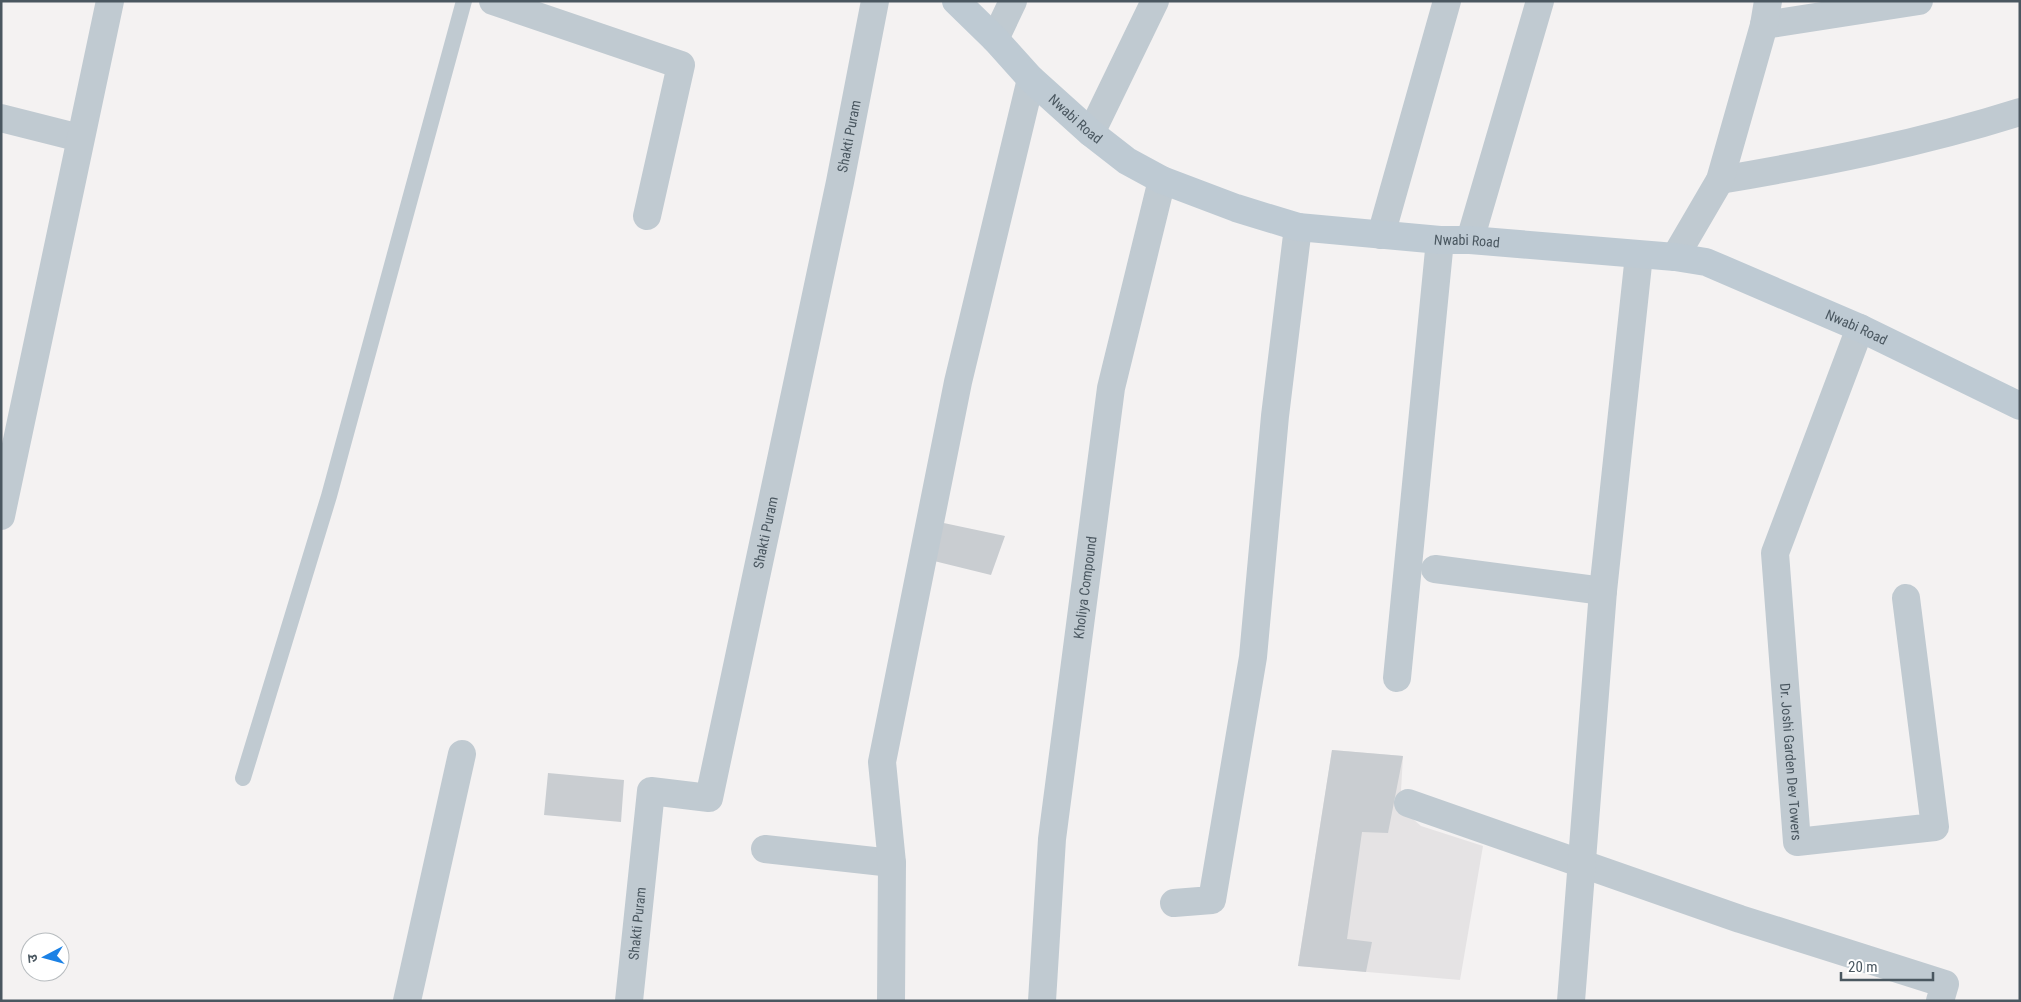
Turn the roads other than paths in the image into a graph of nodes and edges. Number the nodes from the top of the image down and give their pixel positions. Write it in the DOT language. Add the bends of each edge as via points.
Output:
graph roads {
  1 [pos="110,1"];
  2 [pos="464,1"];
  3 [pos="492,1"];
  4 [pos="875,1"];
  5 [pos="956,1"];
  6 [pos="1013,1"];
  7 [pos="1154,1"];
  8 [pos="1447,1"];
  9 [pos="1540,1"];
  10 [pos="1919,1"];
  11 [pos="1766,13"];
  12 [pos="995,39"];
  13 [pos="1031,79"];
  14 [pos="2020,112"];
  15 [pos="1,118"];
  16 [pos="1091,134"];
  17 [pos="80,138"];
  18 [pos="1162,180"];
  19 [pos="1720,180"];
  20 [pos="647,216"];
  21 [pos="1298,227"];
  22 [pos="1381,235"];
  23 [pos="1440,240"];
  24 [pos="1470,240"];
  25 [pos="1639,256"];
  26 [pos="1675,257"];
  27 [pos="1860,328"];
  28 [pos="2020,406"];
  29 [pos="1,516"];
  30 [pos="1436,569"];
  31 [pos="1603,590"];
  32 [pos="1906,598"];
  33 [pos="1397,678"];
  34 [pos="462,754"];
  35 [pos="243,778"];
  36 [pos="1408,803"];
  37 [pos="765,849"];
  38 [pos="892,863"];
  39 [pos="1583,863"];
  40 [pos="1174,903"];
  41 [pos="407,1001"];
  42 [pos="629,1001"];
  43 [pos="891,1001"];
  44 [pos="1042,1001"];
  45 [pos="1571,1001"];
  46 [pos="1940,1001"];
  1 -- 17 [label="street"];
  2 -- 35 [label="lane" via="329,496"];
  3 -- 20 [label="street" via="681,65"];
  4 -- 42 [label="street, Shakti Puram" via="840,182 709,798 651,791"];
  5 -- 12 [label="street, Nwabi Road"];
  6 -- 12 [label="street"];
  7 -- 16 [label="street"];
  8 -- 22 [label="street"];
  9 -- 24 [label="street"];
  10 -- 11 [label="street"];
  11 -- 19 [label="street"];
  12 -- 13 [label="street, Nwabi Road"];
  13 -- 16 [label="street, Nwabi Road"];
  13 -- 38 [label="street" via="958,382 882,762"];
  14 -- 19 [label="street" via="1974,127 1821,162"];
  15 -- 17 [label="street"];
  16 -- 18 [label="street, Nwabi Road" via="1127,161"];
  17 -- 29 [label="street"];
  18 -- 21 [label="street, Nwabi Road"];
  18 -- 44 [label="street, Kholiya Compound" via="1111,388 1052,839"];
  19 -- 26 [label="street"];
  21 -- 22 [label="street, Nwabi Road"];
  21 -- 40 [label="street" via="1275,416 1253,658 1212,900"];
  22 -- 23 [label="street, Nwabi Road"];
  23 -- 24 [label="street, Nwabi Road"];
  23 -- 33 [label="street"];
  24 -- 25 [label="street, Nwabi Road"];
  25 -- 26 [label="street, Nwabi Road"];
  25 -- 31 [label="street"];
  26 -- 27 [label="street, Nwabi Road" via="1706,262"];
  27 -- 28 [label="street, Nwabi Road"];
  27 -- 32 [label="street, Dr. Joshi Garden Dev Towers" via="1775,553 1797,842 1935,827"];
  30 -- 31 [label="street"];
  31 -- 39 [label="street"];
  34 -- 41 [label="street"];
  36 -- 39 [label="street"];
  37 -- 38 [label="street"];
  38 -- 43 [label="street"];
  39 -- 45 [label="street"];
  39 -- 46 [label="street" via="1740,919 1945,984"];
}
